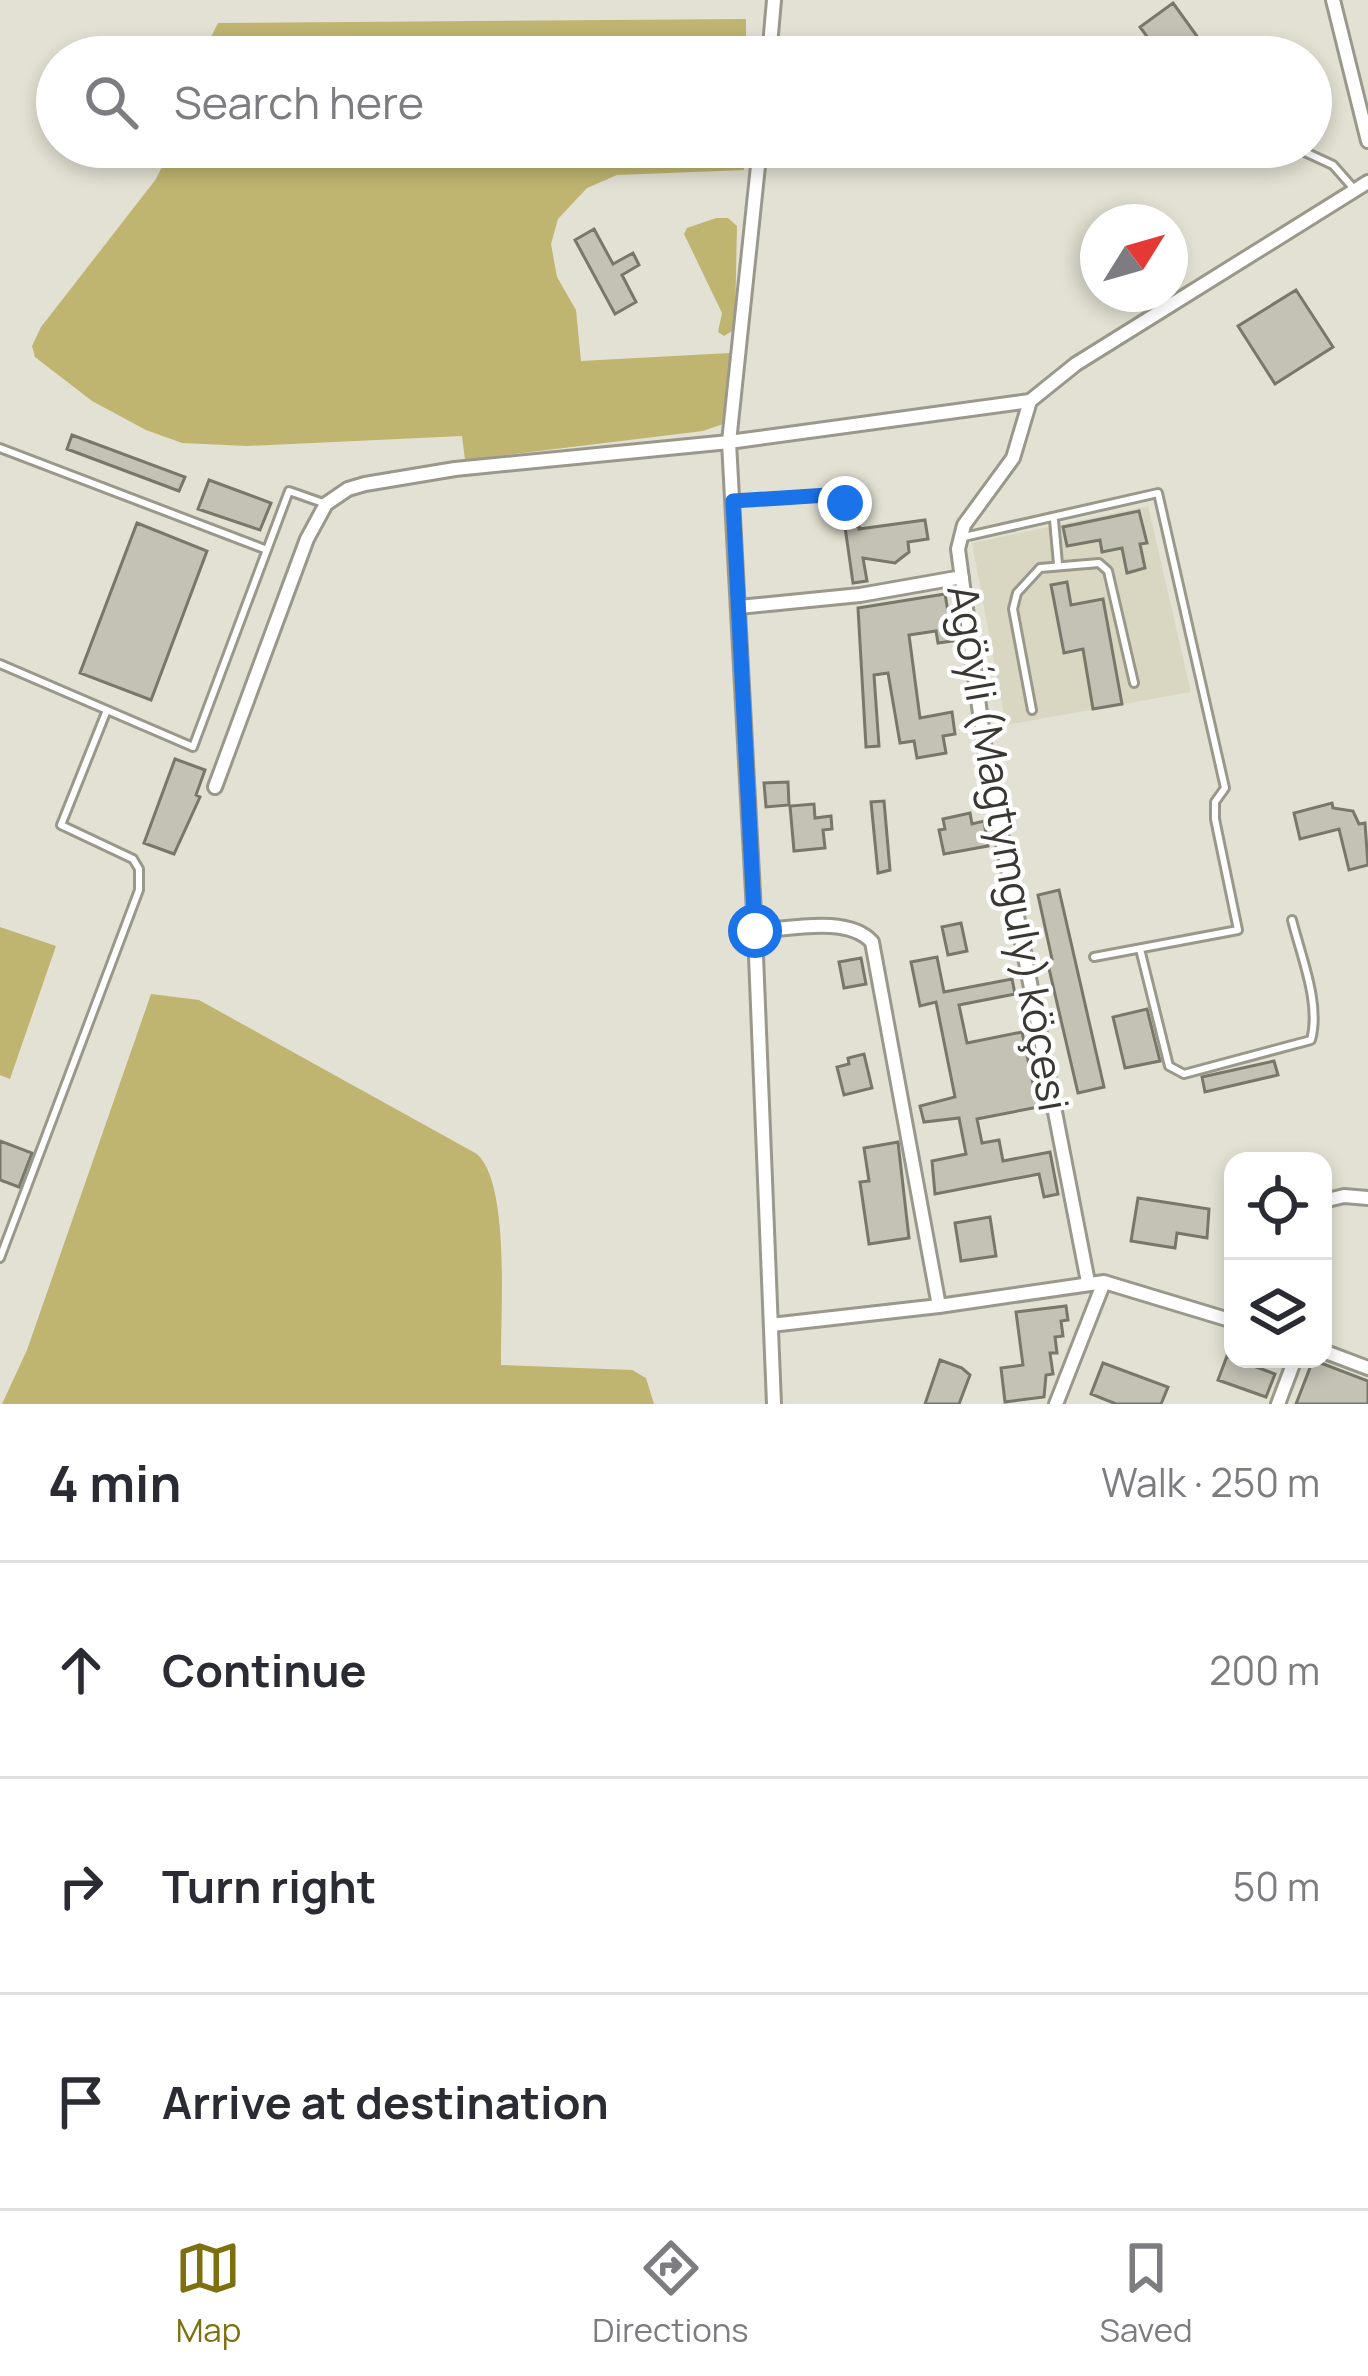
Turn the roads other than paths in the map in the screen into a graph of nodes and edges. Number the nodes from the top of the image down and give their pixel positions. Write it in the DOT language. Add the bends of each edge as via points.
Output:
graph roads {
  1 [pos="774,0"];
  2 [pos="1333,0"];
  3 [pos="771,36"];
  4 [pos="1368,141"];
  5 [pos="1332,165"];
  6 [pos="758,168"];
  7 [pos="1362,186"];
  8 [pos="1030,401"];
  9 [pos="729,442"];
  10 [pos="0,448"];
  11 [pos="733,501"];
  12 [pos="326,505"];
  13 [pos="851,517"];
  14 [pos="1054,519"];
  15 [pos="961,537"];
  16 [pos="267,550"];
  17 [pos="1058,564"];
  18 [pos="962,577"];
  19 [pos="739,607"];
  20 [pos="0,664"];
  21 [pos="1135,683"];
  22 [pos="107,710"];
  23 [pos="1032,710"];
  24 [pos="215,787"];
  25 [pos="1292,920"];
  26 [pos="755,931"];
  27 [pos="1140,949"];
  28 [pos="1094,957"];
  29 [pos="1368,1198"];
  30 [pos="1332,1199"];
  31 [pos="0,1258"];
  32 [pos="1088,1282"];
  33 [pos="1104,1282"];
  34 [pos="939,1306"];
  35 [pos="1224,1318"];
  36 [pos="771,1325"];
  37 [pos="1332,1354"];
  38 [pos="1292,1368"];
  39 [pos="1368,1368"];
  40 [pos="774,1404"];
  41 [pos="1056,1404"];
  42 [pos="1278,1404"];
  1 -- 3 [label="street"];
  2 -- 4 [label="street"];
  5 -- 7 [label="lane"];
  6 -- 9 [label="street"];
  7 -- 8 [label="street" via="1076,364"];
  8 -- 9 [label="street"];
  8 -- 15 [label="street, Agöýli (Magtymguly) köçesi" via="1013,458"];
  9 -- 11 [label="street"];
  9 -- 12 [label="street" via="455,470 348,488"];
  10 -- 16 [label="lane"];
  11 -- 13 [label="lane" via="828,495"];
  11 -- 19 [label="street"];
  12 -- 16 [label="lane" via="290,490"];
  12 -- 24 [label="street"];
  14 -- 15 [label="lane"];
  14 -- 17 [label="lane"];
  14 -- 27 [label="lane" via="1158,494 1225,788 1215,819 1238,930"];
  15 -- 18 [label="street, Agöýli (Magtymguly) köçesi"];
  16 -- 22 [label="lane" via="193,747"];
  17 -- 21 [label="lane" via="1099,563 1108,571"];
  17 -- 23 [label="lane" via="1035,572 1012,608"];
  18 -- 19 [label="street"];
  18 -- 32 [label="street, Agöýli (Magtymguly) köçesi" via="985,752"];
  19 -- 26 [label="street"];
  20 -- 22 [label="lane"];
  22 -- 31 [label="lane" via="61,825 133,859 139,890"];
  25 -- 27 [label="lane" via="1311,1040 1184,1074 1169,1066"];
  26 -- 34 [label="street" via="846,927 872,942"];
  26 -- 36 [label="street"];
  27 -- 28 [label="lane"];
  29 -- 30 [label="street"];
  32 -- 33 [label="street"];
  32 -- 34 [label="street"];
  33 -- 35 [label="street"];
  33 -- 41 [label="street"];
  34 -- 36 [label="street"];
  36 -- 40 [label="street"];
  37 -- 39 [label="street"];
  38 -- 42 [label="street"];
}
